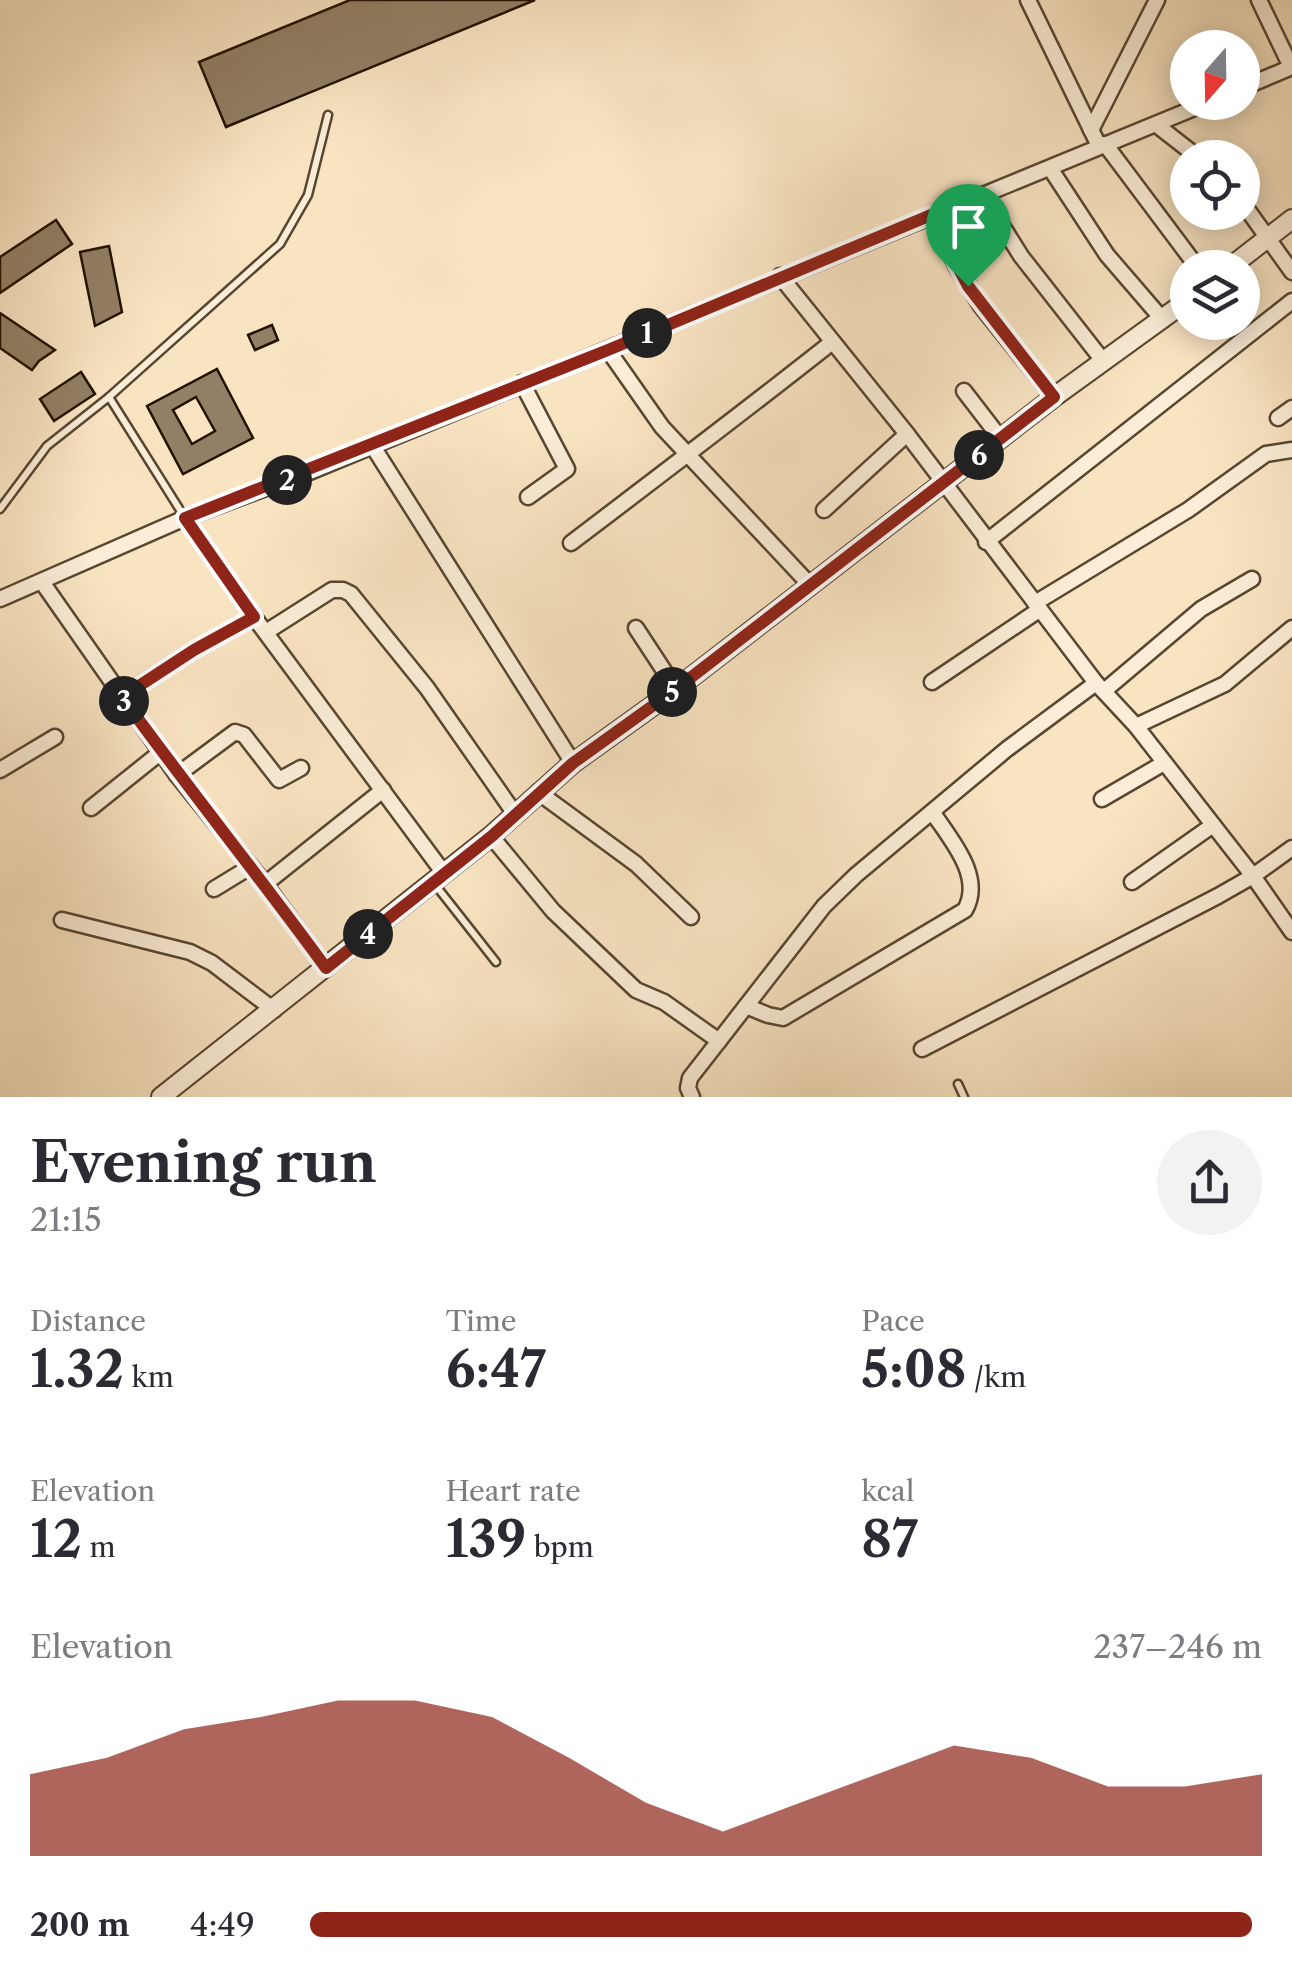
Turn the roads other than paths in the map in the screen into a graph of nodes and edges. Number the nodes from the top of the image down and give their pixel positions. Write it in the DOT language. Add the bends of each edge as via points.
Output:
graph roads {
  1 [pos="1028,0"];
  2 [pos="1157,0"];
  3 [pos="1259,0"];
  4 [pos="1292,67"];
  5 [pos="1260,80"];
  6 [pos="328,115"];
  7 [pos="1171,120"];
  8 [pos="1158,126"];
  9 [pos="1091,130"];
  10 [pos="1176,140"];
  11 [pos="1102,145"];
  12 [pos="1050,168"];
  13 [pos="982,195"];
  14 [pos="931,215"];
  15 [pos="1292,219"];
  16 [pos="1260,228"];
  17 [pos="1267,238"];
  18 [pos="1184,250"];
  19 [pos="1252,250"];
  20 [pos="1292,272"];
  21 [pos="780,276"];
  22 [pos="1292,302"];
  23 [pos="1170,314"];
  24 [pos="1163,320"];
  25 [pos="831,344"];
  26 [pos="608,350"];
  27 [pos="1104,362"];
  28 [pos="522,383"];
  29 [pos="964,391"];
  30 [pos="109,397"];
  31 [pos="1054,397"];
  32 [pos="1292,408"];
  33 [pos="1278,418"];
  34 [pos="907,434"];
  35 [pos="1001,438"];
  36 [pos="372,445"];
  37 [pos="1292,450"];
  38 [pos="686,454"];
  39 [pos="944,482"];
  40 [pos="528,497"];
  41 [pos="0,509"];
  42 [pos="824,510"];
  43 [pos="185,518"];
  44 [pos="986,542"];
  45 [pos="571,543"];
  46 [pos="1252,579"];
  47 [pos="42,582"];
  48 [pos="811,586"];
  49 [pos="0,599"];
  50 [pos="1037,606"];
  51 [pos="254,617"];
  52 [pos="636,628"];
  53 [pos="1292,628"];
  54 [pos="266,632"];
  55 [pos="932,682"];
  56 [pos="1100,687"];
  57 [pos="676,689"];
  58 [pos="122,697"];
  59 [pos="1136,726"];
  60 [pos="55,738"];
  61 [pos="162,752"];
  62 [pos="573,763"];
  63 [pos="1164,763"];
  64 [pos="301,768"];
  65 [pos="0,770"];
  66 [pos="177,775"];
  67 [pos="383,790"];
  68 [pos="538,792"];
  69 [pos="1102,798"];
  70 [pos="91,808"];
  71 [pos="933,813"];
  72 [pos="515,814"];
  73 [pos="1213,824"];
  74 [pos="492,836"];
  75 [pos="1292,848"];
  76 [pos="250,867"];
  77 [pos="438,876"];
  78 [pos="1253,876"];
  79 [pos="1132,882"];
  80 [pos="265,884"];
  81 [pos="214,888"];
  82 [pos="691,917"];
  83 [pos="62,920"];
  84 [pos="1292,932"];
  85 [pos="496,962"];
  86 [pos="326,968"];
  87 [pos="746,1006"];
  88 [pos="274,1010"];
  89 [pos="719,1041"];
  90 [pos="922,1049"];
  91 [pos="958,1084"];
  92 [pos="161,1097"];
  93 [pos="692,1097"];
  94 [pos="964,1097"];
  1 -- 9 [label="street"];
  2 -- 9 [label="street"];
  3 -- 4 [label="street"];
  4 -- 5 [label="street"];
  6 -- 30 [label="lane" via="308,196 280,244"];
  7 -- 8 [label="street"];
  8 -- 10 [label="street"];
  8 -- 11 [label="street"];
  9 -- 11 [label="street"];
  11 -- 12 [label="street"];
  11 -- 18 [label="street"];
  12 -- 13 [label="street"];
  12 -- 24 [label="street" via="1107,255"];
  13 -- 14 [label="street"];
  13 -- 27 [label="street"];
  14 -- 21 [label="street"];
  14 -- 31 [label="street" via="968,286"];
  15 -- 17 [label="street"];
  16 -- 17 [label="street"];
  17 -- 19 [label="street"];
  17 -- 20 [label="street"];
  21 -- 25 [label="street"];
  21 -- 26 [label="street"];
  22 -- 44 [label="street"];
  23 -- 24 [label="street"];
  24 -- 27 [label="street"];
  25 -- 34 [label="street"];
  25 -- 38 [label="street"];
  26 -- 28 [label="street"];
  26 -- 38 [label="street"];
  27 -- 31 [label="street"];
  28 -- 36 [label="street"];
  28 -- 40 [label="street" via="567,470"];
  29 -- 35 [label="street"];
  30 -- 41 [label="lane" via="47,446"];
  30 -- 43 [label="lane"];
  31 -- 35 [label="street"];
  32 -- 33 [label="street"];
  34 -- 39 [label="street"];
  34 -- 42 [label="street"];
  35 -- 39 [label="street"];
  36 -- 43 [label="street"];
  36 -- 62 [label="street"];
  37 -- 50 [label="street" via="1266,454"];
  38 -- 45 [label="street"];
  38 -- 48 [label="street"];
  39 -- 44 [label="street"];
  39 -- 48 [label="street"];
  43 -- 47 [label="street"];
  43 -- 51 [label="street"];
  44 -- 50 [label="street"];
  46 -- 56 [label="street" via="1201,609"];
  47 -- 49 [label="street"];
  47 -- 58 [label="street"];
  48 -- 57 [label="street"];
  50 -- 55 [label="street"];
  50 -- 56 [label="street"];
  51 -- 54 [label="street"];
  51 -- 58 [label="street"];
  52 -- 57 [label="street"];
  53 -- 59 [label="street" via="1226,684"];
  54 -- 67 [label="street"];
  54 -- 72 [label="street" via="332,590 350,594 427,688"];
  56 -- 59 [label="street"];
  56 -- 71 [label="street" via="1007,749"];
  57 -- 62 [label="street"];
  58 -- 61 [label="street"];
  59 -- 63 [label="street"];
  60 -- 65 [label="street"];
  61 -- 66 [label="street"];
  61 -- 70 [label="street"];
  62 -- 68 [label="street"];
  63 -- 69 [label="street"];
  63 -- 73 [label="street"];
  64 -- 66 [label="street" via="279,780 236,732"];
  66 -- 76 [label="street"];
  67 -- 77 [label="street"];
  67 -- 80 [label="street"];
  68 -- 72 [label="street"];
  68 -- 82 [label="street" via="636,864"];
  71 -- 87 [label="street" via="824,906"];
  71 -- 87 [label="street" via="970,878 972,898 965,910 784,1018"];
  72 -- 74 [label="street"];
  73 -- 78 [label="street"];
  73 -- 79 [label="street"];
  74 -- 77 [label="street"];
  74 -- 89 [label="street" via="553,911 636,990"];
  75 -- 78 [label="street"];
  76 -- 80 [label="street"];
  76 -- 81 [label="street"];
  77 -- 85 [label="lane"];
  77 -- 86 [label="street"];
  78 -- 84 [label="street"];
  78 -- 90 [label="street"];
  80 -- 86 [label="street"];
  83 -- 88 [label="street" via="190,952"];
  86 -- 88 [label="street"];
  87 -- 89 [label="street"];
  88 -- 92 [label="street"];
  89 -- 93 [label="street" via="690,1078"];
  91 -- 94 [label="lane"];
}
